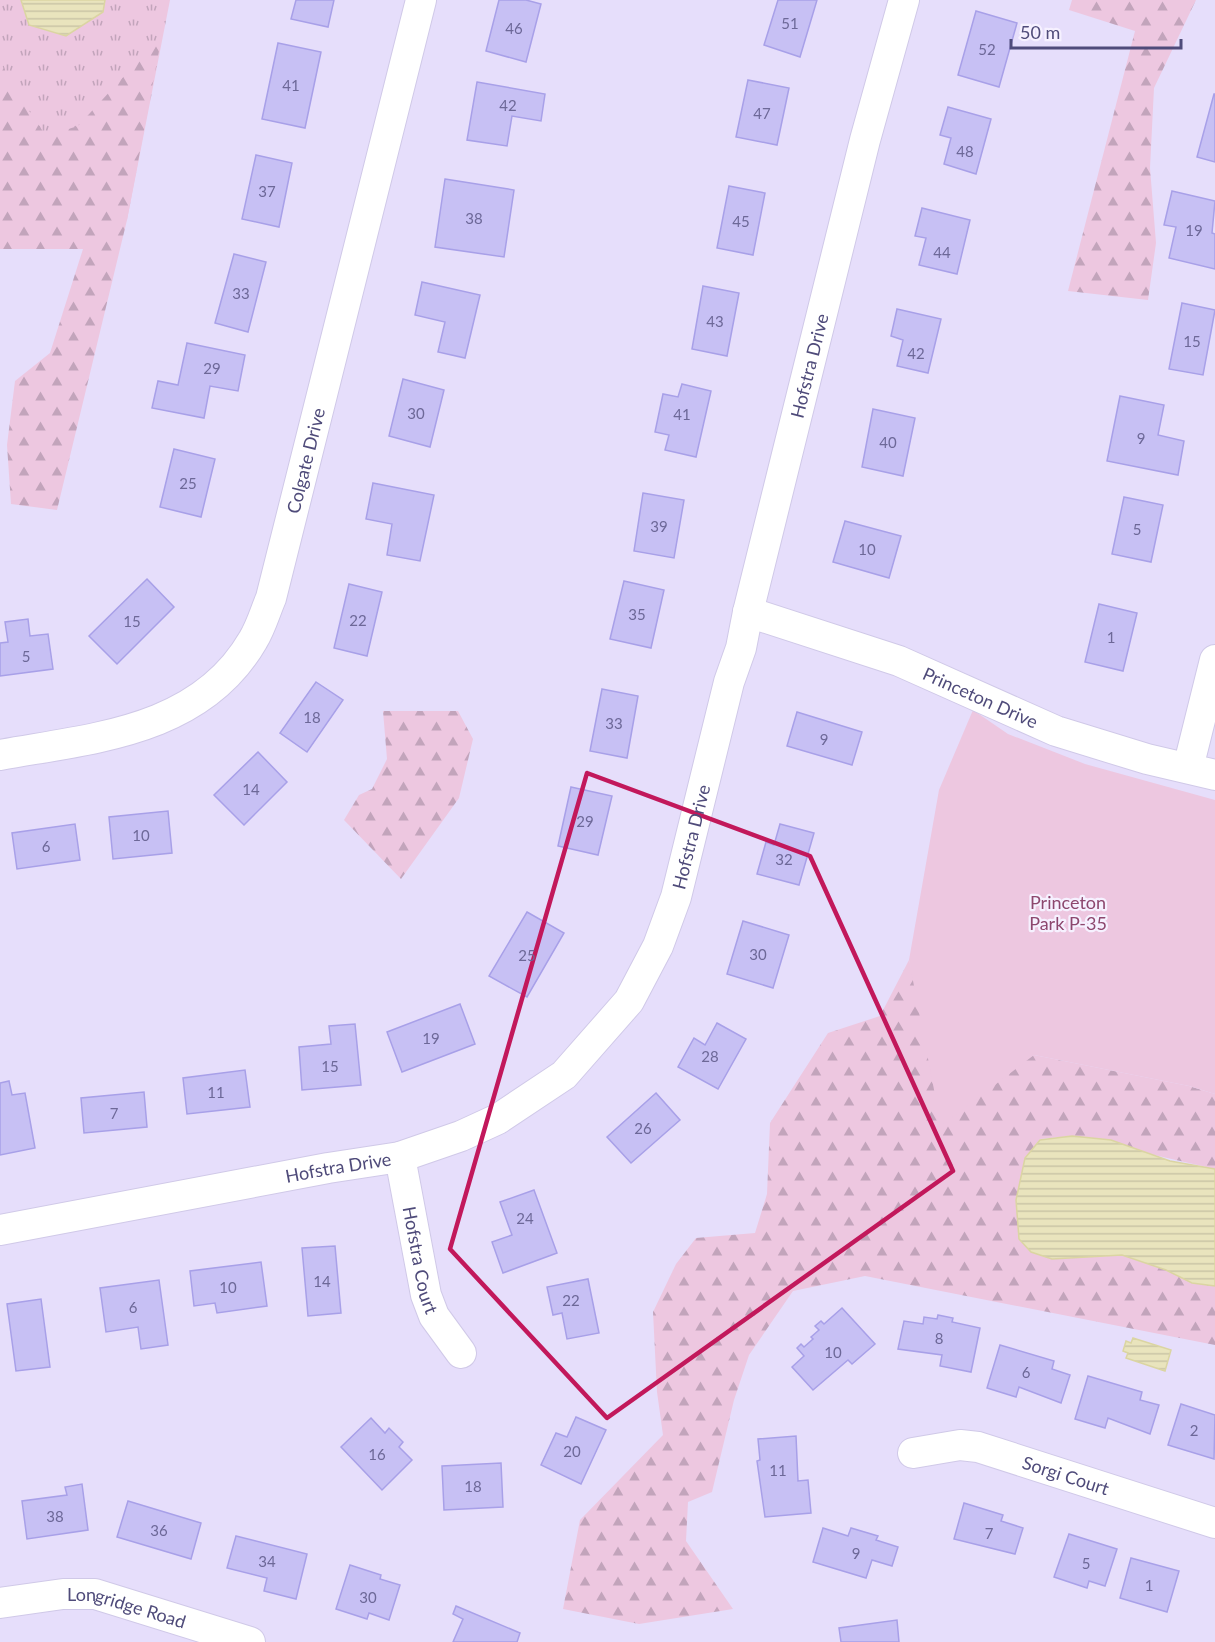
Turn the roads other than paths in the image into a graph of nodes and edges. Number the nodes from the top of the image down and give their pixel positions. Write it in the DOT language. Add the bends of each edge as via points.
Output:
graph roads {
  1 [pos="421,0"];
  2 [pos="904,0"];
  3 [pos="748,612"];
  4 [pos="1215,660"];
  5 [pos="0,755"];
  6 [pos="1201,772"];
  7 [pos="400,1157"];
  8 [pos="0,1230"];
  9 [pos="461,1353"];
  10 [pos="913,1453"];
  11 [pos="1215,1523"];
  12 [pos="0,1603"];
  13 [pos="250,1642"];
  1 -- 5 [label="street, Colgate Drive" via="271,598 254,639 232,670 195,702 146,725"];
  2 -- 3 [label="street, Hofstra Drive" via="865,140"];
  3 -- 6 [label="street, Princeton Drive" via="899,661 1056,731"];
  3 -- 7 [label="street, Hofstra Drive" via="676,897 658,946 628,1001 584,1055 531,1100 461,1137"];
  4 -- 6 [label="street"];
  7 -- 8 [label="street, Hofstra Drive"];
  7 -- 9 [label="street, Hofstra Court" via="426,1295 434,1316"];
  10 -- 11 [label="street, Sorgi Court" via="960,1445 978,1447"];
  12 -- 13 [label="street, Longridge Road" via="63,1594 95,1594"];
}
